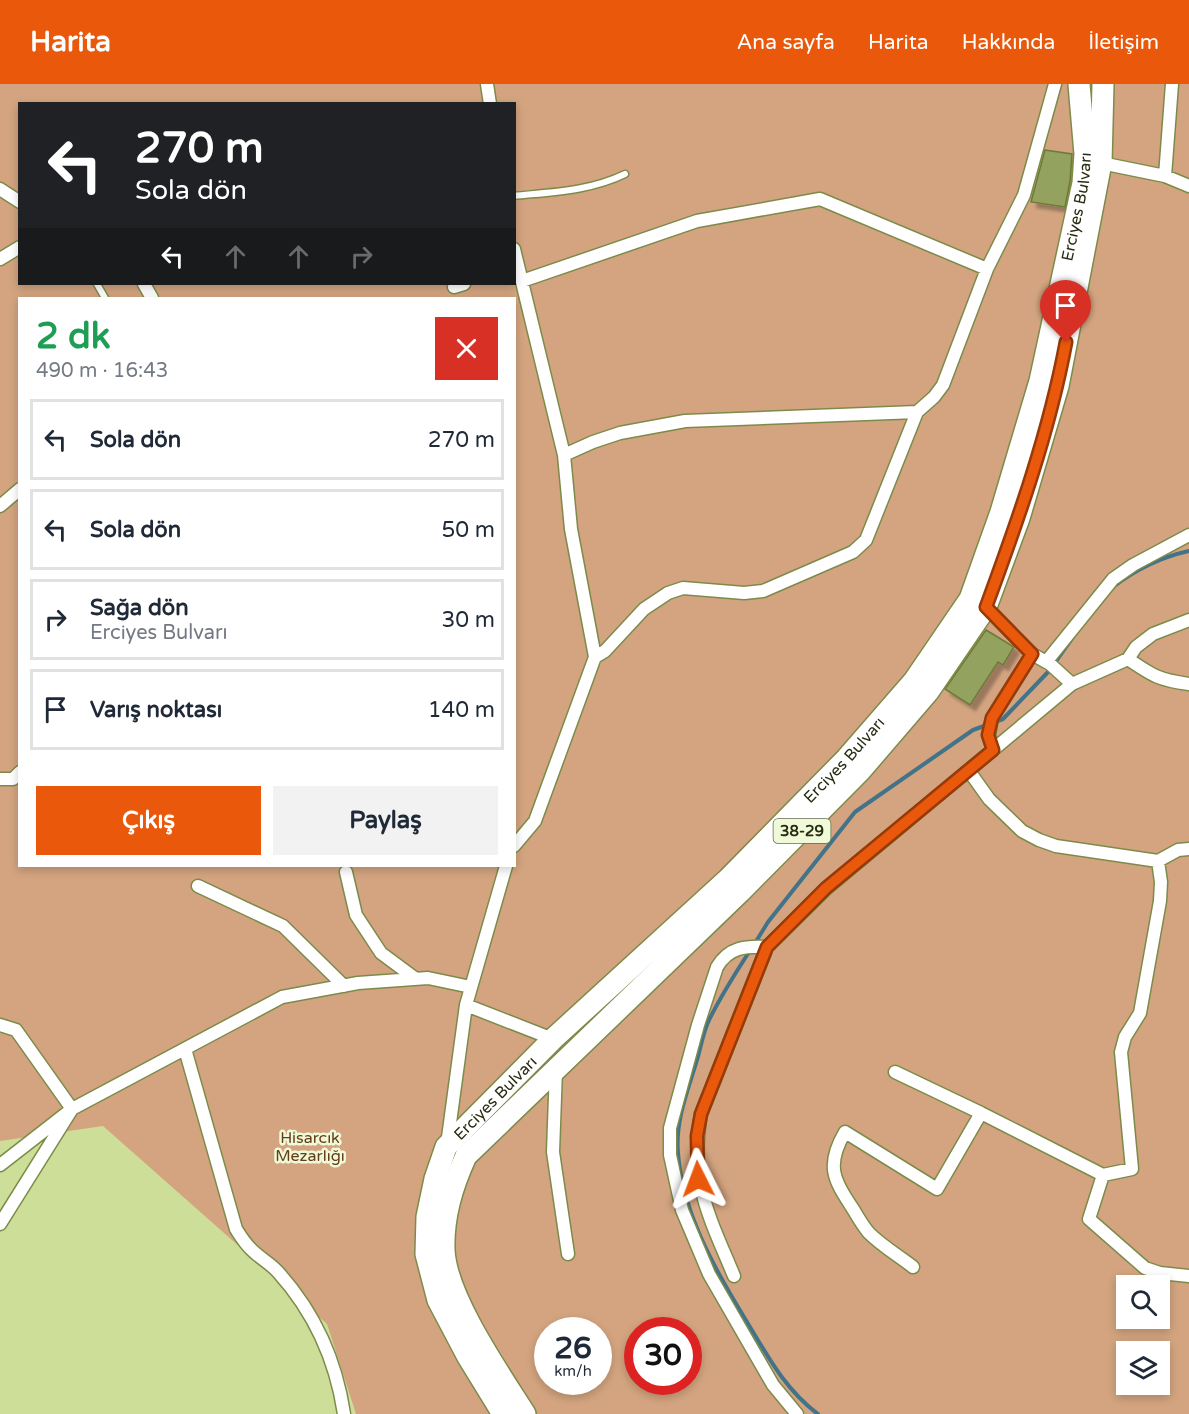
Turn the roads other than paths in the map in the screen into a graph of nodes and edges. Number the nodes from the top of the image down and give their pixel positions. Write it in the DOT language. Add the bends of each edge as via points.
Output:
graph roads {
  1 [pos="487,84"];
  2 [pos="1055,84"];
  3 [pos="1078,84"];
  4 [pos="1103,84"];
  5 [pos="1172,84"];
  6 [pos="490,102"];
  7 [pos="1101,163"];
  8 [pos="625,174"];
  9 [pos="1165,176"];
  10 [pos="1189,186"];
  11 [pos="0,189"];
  12 [pos="516,196"];
  13 [pos="18,200"];
  14 [pos="18,248"];
  15 [pos="0,260"];
  16 [pos="516,266"];
  17 [pos="987,269"];
  18 [pos="522,281"];
  19 [pos="520,296"];
  20 [pos="917,412"];
  21 [pos="564,455"];
  22 [pos="18,491"];
  23 [pos="0,506"];
  24 [pos="1189,535"];
  25 [pos="986,607"];
  26 [pos="1189,620"];
  27 [pos="1032,654"];
  28 [pos="594,657"];
  29 [pos="1128,659"];
  30 [pos="1048,663"];
  31 [pos="1067,680"];
  32 [pos="1189,684"];
  33 [pos="993,750"];
  34 [pos="969,771"];
  35 [pos="18,773"];
  36 [pos="0,779"];
  37 [pos="516,844"];
  38 [pos="1189,849"];
  39 [pos="1158,861"];
  40 [pos="506,867"];
  41 [pos="346,872"];
  42 [pos="198,886"];
  43 [pos="763,946"];
  44 [pos="416,979"];
  45 [pos="344,986"];
  46 [pos="471,987"];
  47 [pos="466,1005"];
  48 [pos="0,1025"];
  49 [pos="553,1039"];
  50 [pos="185,1049"];
  51 [pos="556,1068"];
  52 [pos="895,1072"];
  53 [pos="72,1109"];
  54 [pos="981,1113"];
  55 [pos="446,1147"];
  56 [pos="0,1165"];
  57 [pos="1103,1175"];
  58 [pos="0,1224"];
  59 [pos="568,1254"];
  60 [pos="914,1267"];
  61 [pos="734,1276"];
  62 [pos="1189,1276"];
  63 [pos="344,1414"];
  64 [pos="503,1414"];
  65 [pos="525,1414"];
  66 [pos="797,1414"];
  1 -- 6 [label="street"];
  2 -- 17 [label="street" via="1024,195"];
  3 -- 49 [label="highway, Erciyes Bulvarı / 38-29" via="1085,154 1083,183 1040,381 970,599 914,681 839,766 728,879"];
  4 -- 7 [label="highway, Erciyes Bulvarı / 38-29"];
  5 -- 9 [label="street"];
  7 -- 9 [label="street"];
  7 -- 25 [label="highway, Erciyes Bulvarı / 38-29" via="1058,386 1019,518"];
  8 -- 12 [label="lane" via="585,189"];
  9 -- 10 [label="street"];
  11 -- 13 [label="street"];
  14 -- 15 [label="street"];
  16 -- 18 [label="street"];
  17 -- 18 [label="street" via="820,199 697,221"];
  17 -- 20 [label="street" via="943,385"];
  18 -- 19 [label="street"];
  19 -- 21 [label="street"];
  20 -- 21 [label="street" via="685,421 620,433"];
  20 -- 28 [label="street" via="870,532 853,552 763,591 683,588 668,593 644,609 605,651"];
  21 -- 28 [label="street" via="571,529"];
  22 -- 23 [label="street"];
  24 -- 30 [label="street" via="1113,579"];
  25 -- 27 [label="street"];
  25 -- 51 [label="highway, Erciyes Bulvarı / 38-29" via="928,692 861,771"];
  26 -- 29 [label="street" via="1153,634"];
  27 -- 30 [label="street"];
  27 -- 33 [label="street" via="991,724"];
  28 -- 37 [label="street" via="535,821"];
  29 -- 31 [label="street"];
  29 -- 32 [label="street" via="1163,680"];
  30 -- 31 [label="street"];
  31 -- 33 [label="street"];
  33 -- 34 [label="street"];
  34 -- 39 [label="street" via="989,799 1022,831 1039,840"];
  34 -- 43 [label="street" via="826,888"];
  35 -- 36 [label="street" via="13,779"];
  38 -- 39 [label="street" via="1178,850"];
  39 -- 57 [label="street" via="1160,901 1141,1007 1121,1052 1132,1169"];
  40 -- 46 [label="street"];
  41 -- 44 [label="street" via="362,925 381,952"];
  42 -- 45 [label="street" via="283,926"];
  43 -- 61 [label="street" via="701,1114 697,1136 703,1201"];
  43 -- 66 [label="street" via="729,952 717,967 670,1128 670,1155 682,1210 709,1274 772,1385"];
  44 -- 45 [label="street"];
  44 -- 46 [label="street"];
  45 -- 50 [label="street" via="282,997"];
  46 -- 47 [label="street"];
  47 -- 49 [label="street"];
  47 -- 55 [label="street"];
  48 -- 53 [label="street" via="16,1029"];
  49 -- 55 [label="highway, Erciyes Bulvarı / 38-29"];
  50 -- 53 [label="street"];
  50 -- 63 [label="street" via="236,1229 250,1249 273,1266 296,1292 314,1322 328,1351"];
  51 -- 59 [label="street" via="553,1152"];
  51 -- 65 [label="highway, Erciyes Bulvarı / 38-29" via="466,1156 453,1185 445,1220 444,1252 455,1293"];
  52 -- 54 [label="street"];
  53 -- 56 [label="street"];
  53 -- 58 [label="street"];
  54 -- 57 [label="street"];
  54 -- 60 [label="street" via="937,1190 845,1132 838,1144 834,1157 837,1185 868,1232"];
  55 -- 64 [label="highway, Erciyes Bulvarı / 38-29" via="427,1217 426,1254 438,1300"];
  57 -- 62 [label="street" via="1089,1219 1144,1268"];
}
